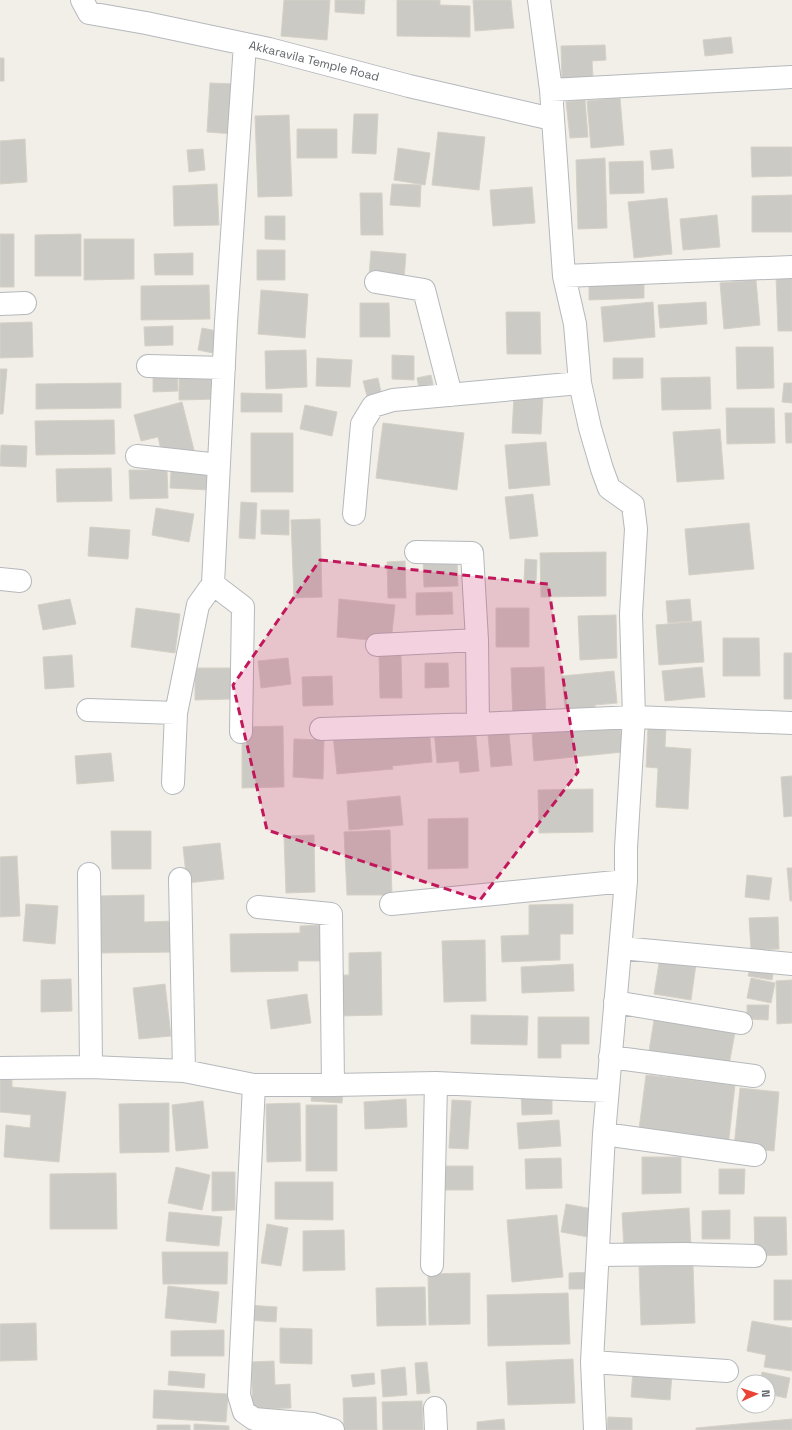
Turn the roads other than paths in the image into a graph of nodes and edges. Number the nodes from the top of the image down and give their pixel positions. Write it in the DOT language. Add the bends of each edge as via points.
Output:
graph roads {
  1 [pos="82,0"];
  2 [pos="539,0"];
  3 [pos="245,44"];
  4 [pos="792,77"];
  5 [pos="551,90"];
  6 [pos="552,119"];
  7 [pos="792,267"];
  8 [pos="564,276"];
  9 [pos="376,282"];
  10 [pos="25,303"];
  11 [pos="0,304"];
  12 [pos="148,366"];
  13 [pos="224,368"];
  14 [pos="580,383"];
  15 [pos="451,394"];
  16 [pos="137,456"];
  17 [pos="219,465"];
  18 [pos="354,514"];
  19 [pos="416,552"];
  20 [pos="213,584"];
  21 [pos="477,640"];
  22 [pos="376,645"];
  23 [pos="88,710"];
  24 [pos="176,713"];
  25 [pos="634,717"];
  26 [pos="792,723"];
  27 [pos="478,724"];
  28 [pos="321,729"];
  29 [pos="241,732"];
  30 [pos="173,783"];
  31 [pos="89,874"];
  32 [pos="180,879"];
  33 [pos="626,881"];
  34 [pos="391,904"];
  35 [pos="258,907"];
  36 [pos="621,948"];
  37 [pos="792,964"];
  38 [pos="615,1002"];
  39 [pos="741,1023"];
  40 [pos="610,1057"];
  41 [pos="91,1067"];
  42 [pos="0,1068"];
  43 [pos="184,1071"];
  44 [pos="754,1076"];
  45 [pos="436,1083"];
  46 [pos="254,1085"];
  47 [pos="333,1085"];
  48 [pos="607,1091"];
  49 [pos="604,1134"];
  50 [pos="755,1155"];
  51 [pos="598,1255"];
  52 [pos="756,1256"];
  53 [pos="432,1265"];
  54 [pos="592,1362"];
  55 [pos="727,1371"];
  56 [pos="435,1408"];
  57 [pos="333,1430"];
  58 [pos="436,1430"];
  59 [pos="595,1430"];
  1 -- 3 [label="street, Akkaravila Temple Road" via="89,13"];
  2 -- 5 [label="street"];
  3 -- 6 [label="street, Akkaravila Temple Road"];
  3 -- 13 [label="street"];
  4 -- 5 [label="street"];
  5 -- 6 [label="street"];
  6 -- 8 [label="street"];
  7 -- 8 [label="street"];
  8 -- 14 [label="street" via="575,324"];
  9 -- 15 [label="street" via="424,290"];
  10 -- 11 [label="street"];
  12 -- 13 [label="street"];
  13 -- 17 [label="street"];
  14 -- 15 [label="street"];
  14 -- 25 [label="street" via="609,488 633,505 636,529 631,614"];
  15 -- 18 [label="street" via="393,400 373,406 362,424"];
  16 -- 17 [label="street"];
  17 -- 20 [label="street"];
  19 -- 21 [label="street" via="472,553"];
  20 -- 24 [label="street" via="198,605"];
  20 -- 29 [label="street" via="243,607"];
  21 -- 22 [label="street"];
  21 -- 27 [label="street"];
  23 -- 24 [label="street"];
  24 -- 30 [label="street"];
  25 -- 26 [label="street"];
  25 -- 27 [label="street"];
  25 -- 33 [label="street"];
  27 -- 28 [label="street"];
  31 -- 41 [label="street"];
  32 -- 43 [label="street"];
  33 -- 34 [label="street"];
  33 -- 36 [label="street"];
  35 -- 47 [label="street" via="331,914"];
  36 -- 37 [label="street"];
  36 -- 38 [label="street"];
  38 -- 39 [label="street"];
  38 -- 40 [label="street"];
  40 -- 44 [label="street"];
  40 -- 48 [label="street"];
  41 -- 42 [label="street"];
  41 -- 43 [label="street"];
  43 -- 46 [label="street"];
  45 -- 47 [label="street"];
  45 -- 48 [label="street"];
  45 -- 53 [label="street"];
  46 -- 47 [label="street"];
  46 -- 57 [label="street" via="239,1395 244,1412 254,1419 313,1424"];
  48 -- 49 [label="street"];
  49 -- 50 [label="street"];
  49 -- 51 [label="street"];
  51 -- 52 [label="street"];
  51 -- 54 [label="street"];
  54 -- 55 [label="street"];
  54 -- 59 [label="street"];
  56 -- 58 [label="street"];
}
